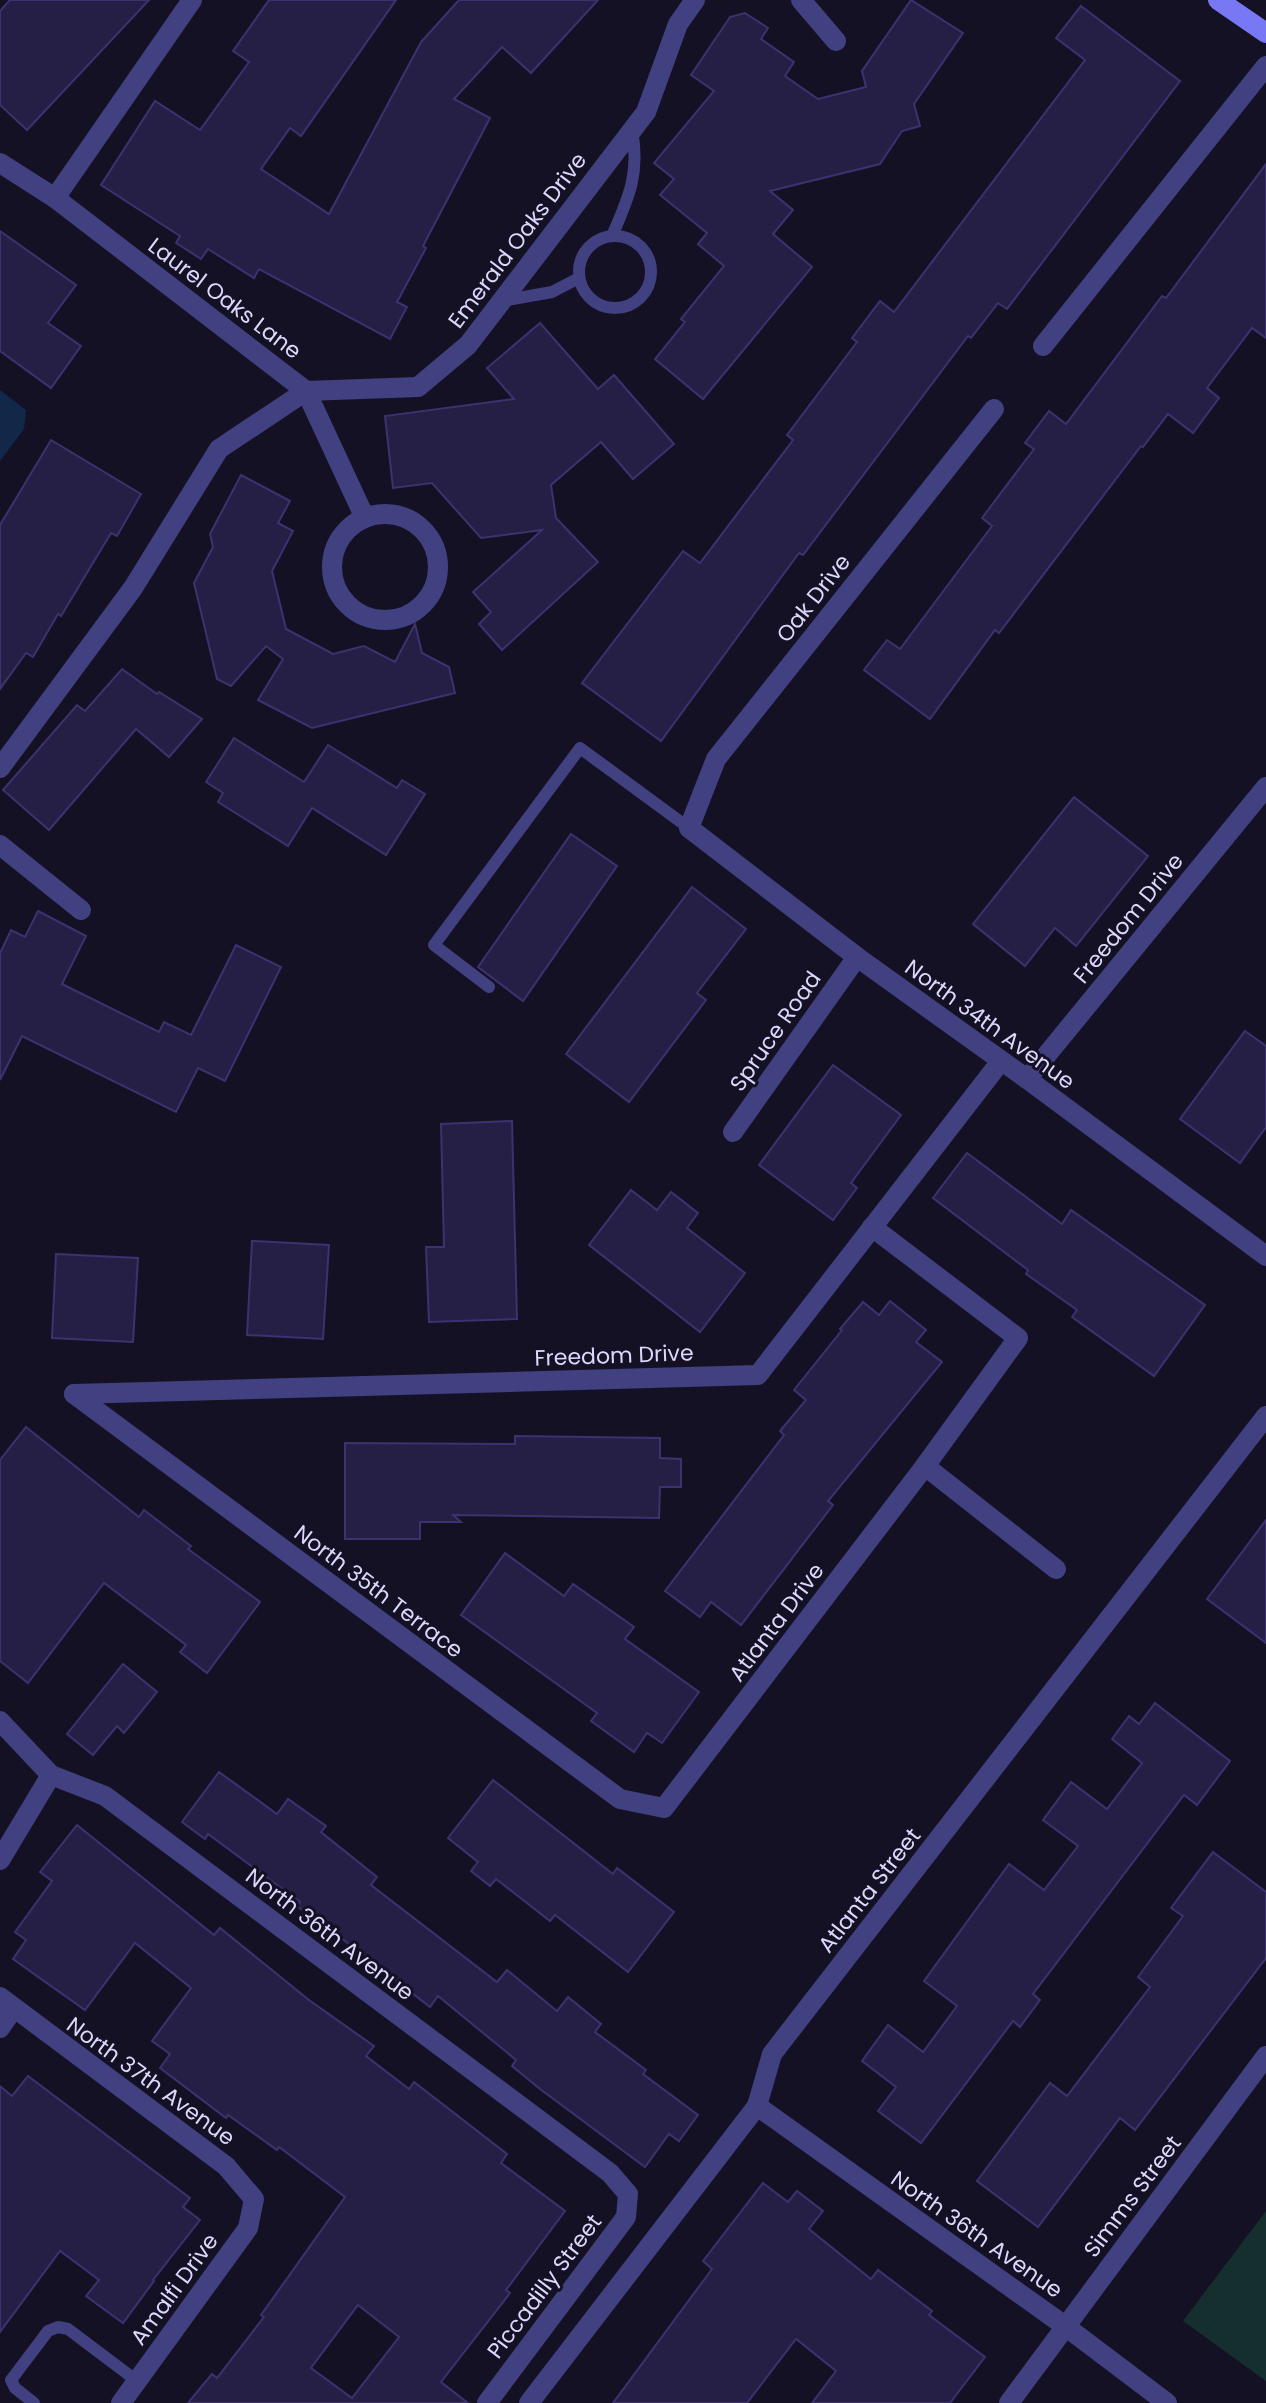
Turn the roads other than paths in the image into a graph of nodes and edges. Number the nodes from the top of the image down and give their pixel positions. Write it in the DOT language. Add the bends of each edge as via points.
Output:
graph roads {
  1 [pos="192,0"];
  2 [pos="695,0"];
  3 [pos="801,0"];
  4 [pos="1218,0"];
  5 [pos="1266,33"];
  6 [pos="836,41"];
  7 [pos="1266,66"];
  8 [pos="632,130"];
  9 [pos="0,163"];
  10 [pos="55,198"];
  11 [pos="612,236"];
  12 [pos="579,278"];
  13 [pos="502,301"];
  14 [pos="1043,346"];
  15 [pos="306,391"];
  16 [pos="994,409"];
  17 [pos="365,518"];
  18 [pos="0,768"];
  19 [pos="1266,787"];
  20 [pos="689,828"];
  21 [pos="0,845"];
  22 [pos="81,910"];
  23 [pos="857,957"];
  24 [pos="489,987"];
  25 [pos="1001,1061"];
  26 [pos="1027,1079"];
  27 [pos="733,1132"];
  28 [pos="872,1227"];
  29 [pos="1266,1256"];
  30 [pos="74,1394"];
  31 [pos="1266,1416"];
  32 [pos="925,1466"];
  33 [pos="1056,1569"];
  34 [pos="0,1721"];
  35 [pos="51,1775"];
  36 [pos="664,1808"];
  37 [pos="0,1860"];
  38 [pos="7,2003"];
  39 [pos="0,2028"];
  40 [pos="1266,2056"];
  41 [pos="757,2106"];
  42 [pos="628,2194"];
  43 [pos="254,2199"];
  44 [pos="1065,2326"];
  45 [pos="137,2381"];
  46 [pos="534,2396"];
  47 [pos="34,2403"];
  48 [pos="121,2403"];
  49 [pos="487,2403"];
  50 [pos="1009,2403"];
  51 [pos="1167,2403"];
  1 -- 10 [label="street"];
  2 -- 8 [label="street, Emerald Oaks Drive" via="678,24 646,112"];
  3 -- 6 [label="street"];
  4 -- 5 [label="street"];
  7 -- 14 [label="street"];
  8 -- 11 [label="lane" via="636,153 631,192"];
  8 -- 13 [label="street, Emerald Oaks Drive"];
  9 -- 10 [label="street, Laurel Oaks Lane"];
  10 -- 15 [label="street, Laurel Oaks Lane"];
  11 -- 12 [label="lane" via="590,246"];
  11 -- 12 [label="lane" via="635,242 650,262 642,296 622,308 599,305"];
  12 -- 13 [label="lane" via="552,292"];
  13 -- 15 [label="street, Emerald Oaks Drive" via="468,345 418,387"];
  15 -- 17 [label="street, Laurel Oaks Lane"];
  15 -- 18 [label="street" via="219,449 133,588"];
  16 -- 20 [label="street, Oak Drive" via="716,759"];
  17 -- 17 [label="street" via="336,547 336,588 365,617 405,617 423,605 434,588 435,547 406,518"];
  19 -- 26 [label="street, Freedom Drive"];
  20 -- 23 [label="street, North 34th Avenue"];
  20 -- 24 [label="lane" via="580,748 434,945"];
  21 -- 22 [label="street"];
  23 -- 25 [label="street, North 34th Avenue"];
  23 -- 27 [label="street, Spruce Road"];
  25 -- 26 [label="street, North 34th Avenue"];
  25 -- 28 [label="street, Freedom Drive"];
  26 -- 29 [label="street, North 34th Avenue"];
  28 -- 30 [label="street, Freedom Drive" via="758,1375"];
  28 -- 32 [label="street, Atlanta Drive" via="1018,1338"];
  30 -- 36 [label="street, North 35th Terrace" via="620,1799"];
  31 -- 41 [label="street, Atlanta Street" via="772,2054"];
  32 -- 33 [label="street"];
  32 -- 36 [label="street, Atlanta Drive"];
  34 -- 35 [label="street, North 36th Avenue"];
  35 -- 37 [label="street"];
  35 -- 42 [label="street, North 36th Avenue" via="105,1796 610,2173"];
  38 -- 39 [label="street"];
  38 -- 43 [label="street, North 37th Avenue" via="226,2166"];
  40 -- 44 [label="street, Simms Street"];
  41 -- 44 [label="street, North 36th Avenue"];
  41 -- 46 [label="street, Atlanta Street"];
  42 -- 49 [label="street, Piccadilly Street" via="626,2217"];
  43 -- 45 [label="street, Amalfi Drive" via="248,2228"];
  44 -- 50 [label="street, Simms Street"];
  44 -- 51 [label="street, North 36th Avenue"];
  45 -- 47 [label="lane" via="58,2327 48,2331 11,2380"];
  45 -- 48 [label="street, Amalfi Drive"];
}
